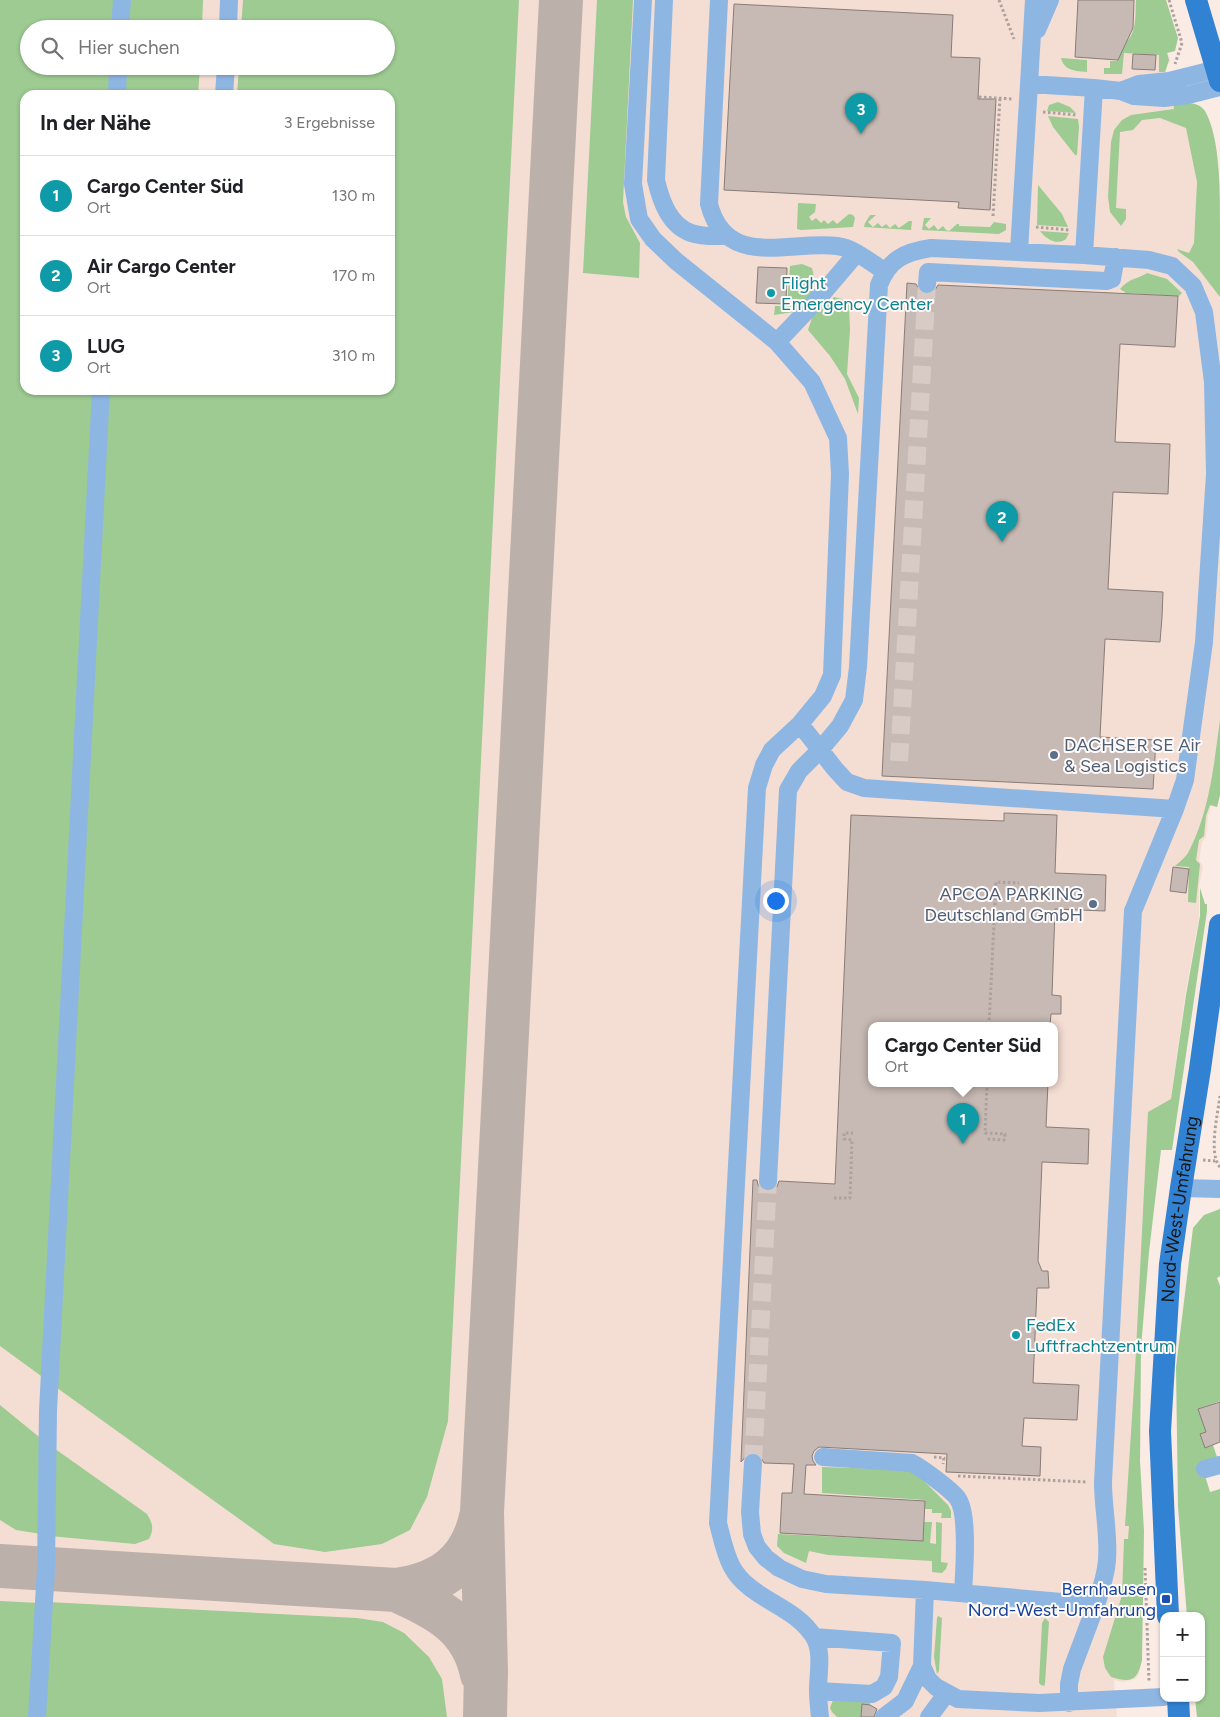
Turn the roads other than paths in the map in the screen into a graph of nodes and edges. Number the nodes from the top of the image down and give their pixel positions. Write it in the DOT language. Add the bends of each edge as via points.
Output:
graph roads {
  1 [pos="122,0"];
  2 [pos="230,0"];
  3 [pos="643,0"];
  4 [pos="664,0"];
  5 [pos="719,0"];
  6 [pos="1034,0"];
  7 [pos="1050,0"];
  8 [pos="1196,0"];
  9 [pos="121,20"];
  10 [pos="229,20"];
  11 [pos="1024,44"];
  12 [pos="118,75"];
  13 [pos="225,75"];
  14 [pos="1219,79"];
  15 [pos="1094,88"];
  16 [pos="117,90"];
  17 [pos="224,90"];
  18 [pos="1121,91"];
  19 [pos="1023,97"];
  20 [pos="726,236"];
  21 [pos="1019,251"];
  22 [pos="857,253"];
  23 [pos="1084,254"];
  24 [pos="1116,257"];
  25 [pos="884,271"];
  26 [pos="928,284"];
  27 [pos="777,342"];
  28 [pos="101,395"];
  29 [pos="800,724"];
  30 [pos="820,750"];
  31 [pos="1175,809"];
  32 [pos="1220,925"];
  33 [pos="768,1181"];
  34 [pos="1181,1188"];
  35 [pos="1220,1190"];
  36 [pos="823,1457"];
  37 [pos="753,1463"];
  38 [pos="926,1590"];
  39 [pos="964,1593"];
  40 [pos="1096,1605"];
  41 [pos="1168,1612"];
  42 [pos="814,1637"];
  43 [pos="922,1666"];
  44 [pos="818,1691"];
  45 [pos="946,1694"];
  46 [pos="1160,1697"];
  47 [pos="1178,1702"];
  48 [pos="1069,1703"];
  49 [pos="37,1717"];
  50 [pos="820,1717"];
  51 [pos="884,1717"];
  52 [pos="929,1717"];
  53 [pos="1179,1717"];
  1 -- 9 [label="street"];
  2 -- 10 [label="street"];
  3 -- 27 [label="street" via="633,184 639,219 653,239 676,261"];
  4 -- 20 [label="street" via="656,180 660,196 672,219 681,228 702,235"];
  5 -- 20 [label="street" via="709,204 712,216"];
  6 -- 11 [label="street"];
  7 -- 11 [label="street"];
  8 -- 14 [label="main road"];
  11 -- 19 [label="street"];
  12 -- 16 [label="street"];
  13 -- 17 [label="street"];
  14 -- 18 [label="street" via="1139,84"];
  14 -- 18 [label="street" via="1188,95 1164,98 1134,96"];
  15 -- 18 [label="street"];
  15 -- 19 [label="street"];
  15 -- 23 [label="street"];
  19 -- 21 [label="street"];
  20 -- 22 [label="street" via="749,247 838,246"];
  21 -- 23 [label="street"];
  21 -- 25 [label="street" via="931,248 903,256"];
  22 -- 25 [label="street"];
  22 -- 27 [label="street"];
  23 -- 24 [label="street"];
  24 -- 26 [label="street" via="1112,279 1106,281 928,272"];
  24 -- 31 [label="street" via="1172,266 1193,286 1204,312 1213,382 1214,474 1204,642 1185,780"];
  25 -- 30 [label="street" via="879,284 854,700 840,726"];
  27 -- 29 [label="street" via="812,382 838,438 840,474 832,675 823,696"];
  28 -- 49 [label="street" via="48,1411 46,1569"];
  29 -- 30 [label="street"];
  29 -- 42 [label="street" via="772,750 757,788 718,1523 733,1569 749,1587 798,1618"];
  30 -- 31 [label="street" via="847,782 864,788"];
  30 -- 33 [label="street" via="799,771 788,790"];
  31 -- 40 [label="street" via="1133,911 1102,1482 1108,1545 1104,1578"];
  32 -- 34 [label="main road, Nord-West-Umfahrung"];
  34 -- 35 [label="street"];
  34 -- 41 [label="main road, Nord-West-Umfahrung" via="1170,1264 1160,1431"];
  36 -- 39 [label="street" via="912,1463 958,1499 964,1515"];
  37 -- 38 [label="street" via="752,1534 757,1547 779,1568 802,1579 826,1584"];
  38 -- 39 [label="street"];
  38 -- 43 [label="street"];
  39 -- 40 [label="street"];
  40 -- 48 [label="street" via="1072,1669"];
  42 -- 44 [label="street" via="819,1653"];
  42 -- 44 [label="street" via="892,1643 889,1677 884,1687 872,1694"];
  43 -- 45 [label="street" via="928,1679"];
  43 -- 51 [label="street" via="905,1701"];
  44 -- 50 [label="street"];
  45 -- 48 [label="street" via="958,1699 998,1702"];
  45 -- 52 [label="street"];
  46 -- 48 [label="street"];
  47 -- 53 [label="main road"];
}
